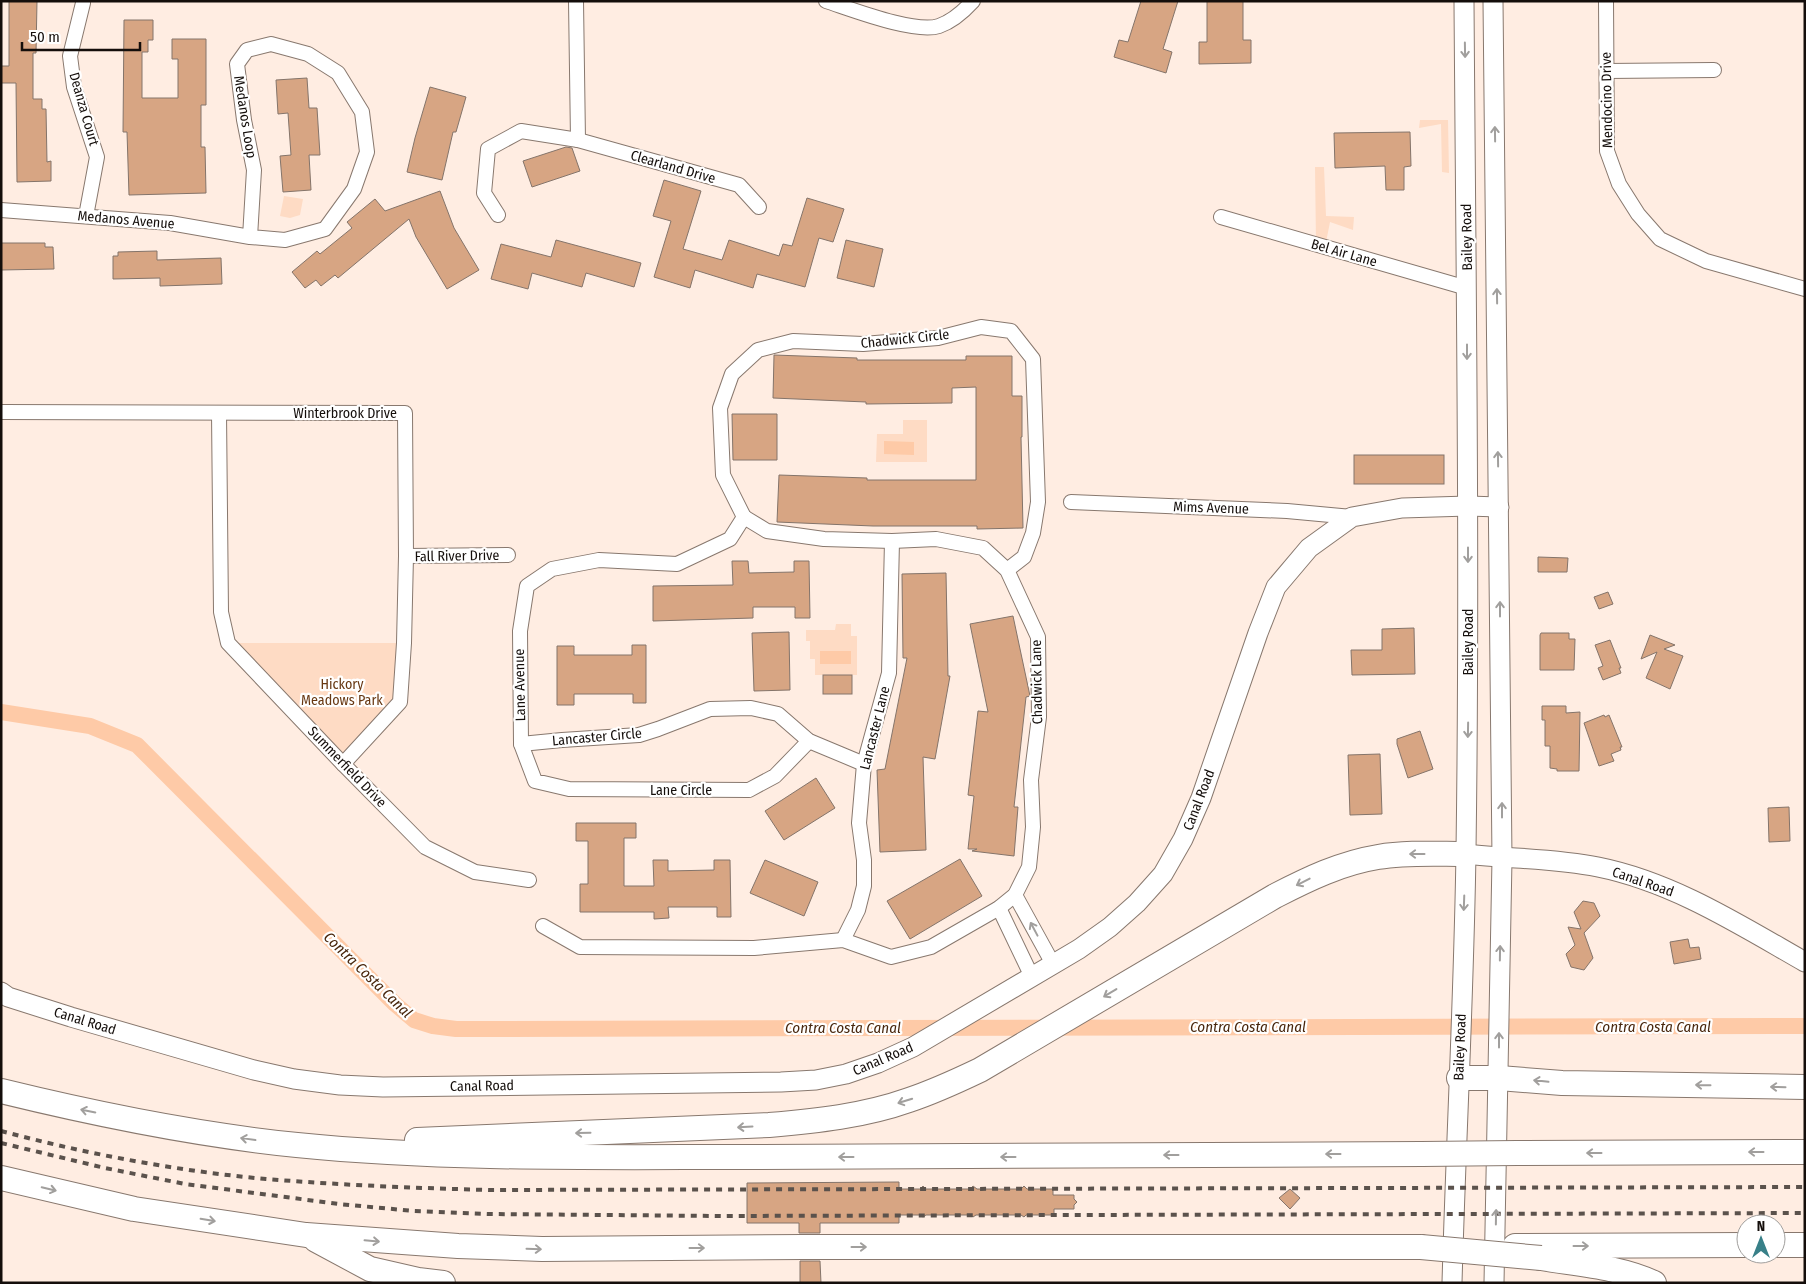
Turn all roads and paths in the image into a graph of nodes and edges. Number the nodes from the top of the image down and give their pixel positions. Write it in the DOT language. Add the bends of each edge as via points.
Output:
graph roads {
  1 [pos="576,1"];
  2 [pos="826,1"];
  3 [pos="973,1"];
  4 [pos="1464,1"];
  5 [pos="1493,1"];
  6 [pos="1606,1"];
  7 [pos="83,2"];
  8 [pos="1714,70"];
  9 [pos="1606,71"];
  10 [pos="578,140"];
  11 [pos="760,207"];
  12 [pos="1,210"];
  13 [pos="498,215"];
  14 [pos="86,216"];
  15 [pos="1221,217"];
  16 [pos="250,237"];
  17 [pos="1467,288"];
  18 [pos="1805,289"];
  19 [pos="1,412"];
  20 [pos="219,413"];
  21 [pos="1071,502"];
  22 [pos="1468,506"];
  23 [pos="1499,507"];
  24 [pos="744,517"];
  25 [pos="1352,517"];
  26 [pos="892,541"];
  27 [pos="508,555"];
  28 [pos="406,556"];
  29 [pos="1007,570"];
  30 [pos="809,741"];
  31 [pos="521,744"];
  32 [pos="343,764"];
  33 [pos="864,764"];
  34 [pos="535,781"];
  35 [pos="1466,854"];
  36 [pos="1502,859"];
  37 [pos="529,880"];
  38 [pos="1015,895"];
  39 [pos="999,908"];
  40 [pos="543,926"];
  41 [pos="843,940"];
  42 [pos="1805,962"];
  43 [pos="1053,964"];
  44 [pos="1032,977"];
  45 [pos="1,992"];
  46 [pos="1459,1078"];
  47 [pos="1499,1078"];
  48 [pos="1805,1087"];
  49 [pos="1,1091"];
  50 [pos="296,1145"];
  51 [pos="1805,1152"];
  52 [pos="1,1178"];
  53 [pos="306,1235"];
  54 [pos="1786,1245"];
  55 [pos="1805,1245"];
  56 [pos="1736,1246"];
  57 [pos="1421,1247"];
  58 [pos="443,1283"];
  59 [pos="1452,1283"];
  60 [pos="1494,1283"];
  61 [pos="1654,1283"];
  1 -- 10 [label="street"];
  2 -- 3 [label="street" via="910,26 937,26 958,16"];
  4 -- 17 [label="main road, Bailey Road, one-way"];
  23 -- 5 [label="main road, Bailey Road, one-way"];
  6 -- 9 [label="street, Mendocino Drive"];
  7 -- 14 [label="street, Deanza Court" via="70,56 74,87 97,157"];
  8 -- 9 [label="street"];
  9 -- 18 [label="street, Mendocino Drive" via="1607,151 1618,184 1660,239 1706,261"];
  10 -- 11 [label="street, Clearland Drive" via="739,185"];
  10 -- 13 [label="street, Clearland Drive" via="521,131 488,149 484,193"];
  12 -- 14 [label="street, Medanos Avenue"];
  14 -- 16 [label="street, Medanos Avenue" via="170,223"];
  15 -- 17 [label="street, Bel Air Lane"];
  16 -- 16 [label="street, Medanos Loop" via="285,240 325,229 354,189 367,152 362,112 338,73 308,54 272,44 247,50 237,64 254,170"];
  17 -- 22 [label="main road, Bailey Road, one-way"];
  19 -- 20 [label="street, Winterbrook Drive"];
  20 -- 28 [label="street, Winterbrook Drive" via="405,413"];
  20 -- 32 [label="street, Summerfield Drive" via="221,612 228,643"];
  21 -- 25 [label="street, Mims Avenue" via="1287,511"];
  22 -- 23 [label="main road, Canal Road"];
  22 -- 25 [label="main road, Canal Road" via="1402,508"];
  22 -- 35 [label="main road, Bailey Road, one-way"];
  36 -- 23 [label="main road, Bailey Road, one-way"];
  24 -- 26 [label="street, Chadwick Lane" via="766,531 824,539"];
  24 -- 29 [label="street, Chadwick Circle" via="723,475 720,408 732,374 758,350 793,341 863,344 938,338 981,327 1011,331 1033,359 1038,502 1033,533 1024,557"];
  24 -- 31 [label="street, Lane Avenue" via="730,540 678,564 599,560 552,569 527,586 520,631"];
  25 -- 43 [label="main road, Canal Road" via="1310,548 1276,587 1201,798 1163,874 1110,926"];
  26 -- 29 [label="street, Chadwick Lane" via="936,539 983,548"];
  26 -- 33 [label="street, Lancaster Lane" via="889,673"];
  27 -- 28 [label="street, Fall River Drive"];
  28 -- 32 [label="street, Winterbrook Drive" via="400,702"];
  29 -- 38 [label="street, Chadwick Lane" via="1038,637 1039,716 1031,780 1033,827 1029,867"];
  30 -- 31 [label="street, Lancaster Circle" via="778,714 751,708 710,709 639,735"];
  30 -- 33 [label="street, Lancaster Circle"];
  30 -- 34 [label="street, Lane Circle" via="775,776 749,790 569,789"];
  31 -- 34 [label="street, Lane Avenue"];
  32 -- 37 [label="street, Summerfield Drive" via="425,847 475,872"];
  33 -- 41 [label="street, Lancaster Lane" via="859,823 864,886 858,910"];
  35 -- 36 [label="main road, Canal Road"];
  35 -- 46 [label="main road, Bailey Road, one-way"];
  35 -- 50 [label="highway, one-way" via="1378,857 1311,878 1274,896 1008,1054 951,1084 907,1101 863,1112 819,1121 689,1130"];
  36 -- 42 [label="main road, Canal Road" via="1564,862 1634,876 1708,908"];
  47 -- 36 [label="main road, Bailey Road, one-way"];
  38 -- 39 [label="street, Chadwick Lane"];
  43 -- 38 [label="street, one-way"];
  39 -- 41 [label="street, Chadwick Lane" via="931,947 891,957"];
  39 -- 44 [label="street"];
  40 -- 41 [label="street" via="580,947 754,948"];
  43 -- 44 [label="main road, Canal Road"];
  44 -- 45 [label="main road, Canal Road" via="913,1047 878,1063 816,1080 781,1082 384,1087 294,1079 71,1017"];
  46 -- 47 [label="highway"];
  46 -- 59 [label="main road, Bailey Road"];
  48 -- 47 [label="highway, one-way" via="1562,1083"];
  60 -- 47 [label="main road, Bailey Road, one-way"];
  50 -- 49 [label="highway, one-way" via="178,1129"];
  51 -- 50 [label="highway, one-way, bridge" via="543,1157 420,1154"];
  52 -- 53 [label="highway, one-way" via="134,1209"];
  53 -- 57 [label="highway, one-way" via="412,1244 542,1249"];
  53 -- 58 [label="highway" via="370,1269"];
  54 -- 55 [label="highway"];
  57 -- 56 [label="highway, one-way, bridge"];
  57 -- 61 [label="highway, bridge" via="1541,1258 1620,1272"];
}
